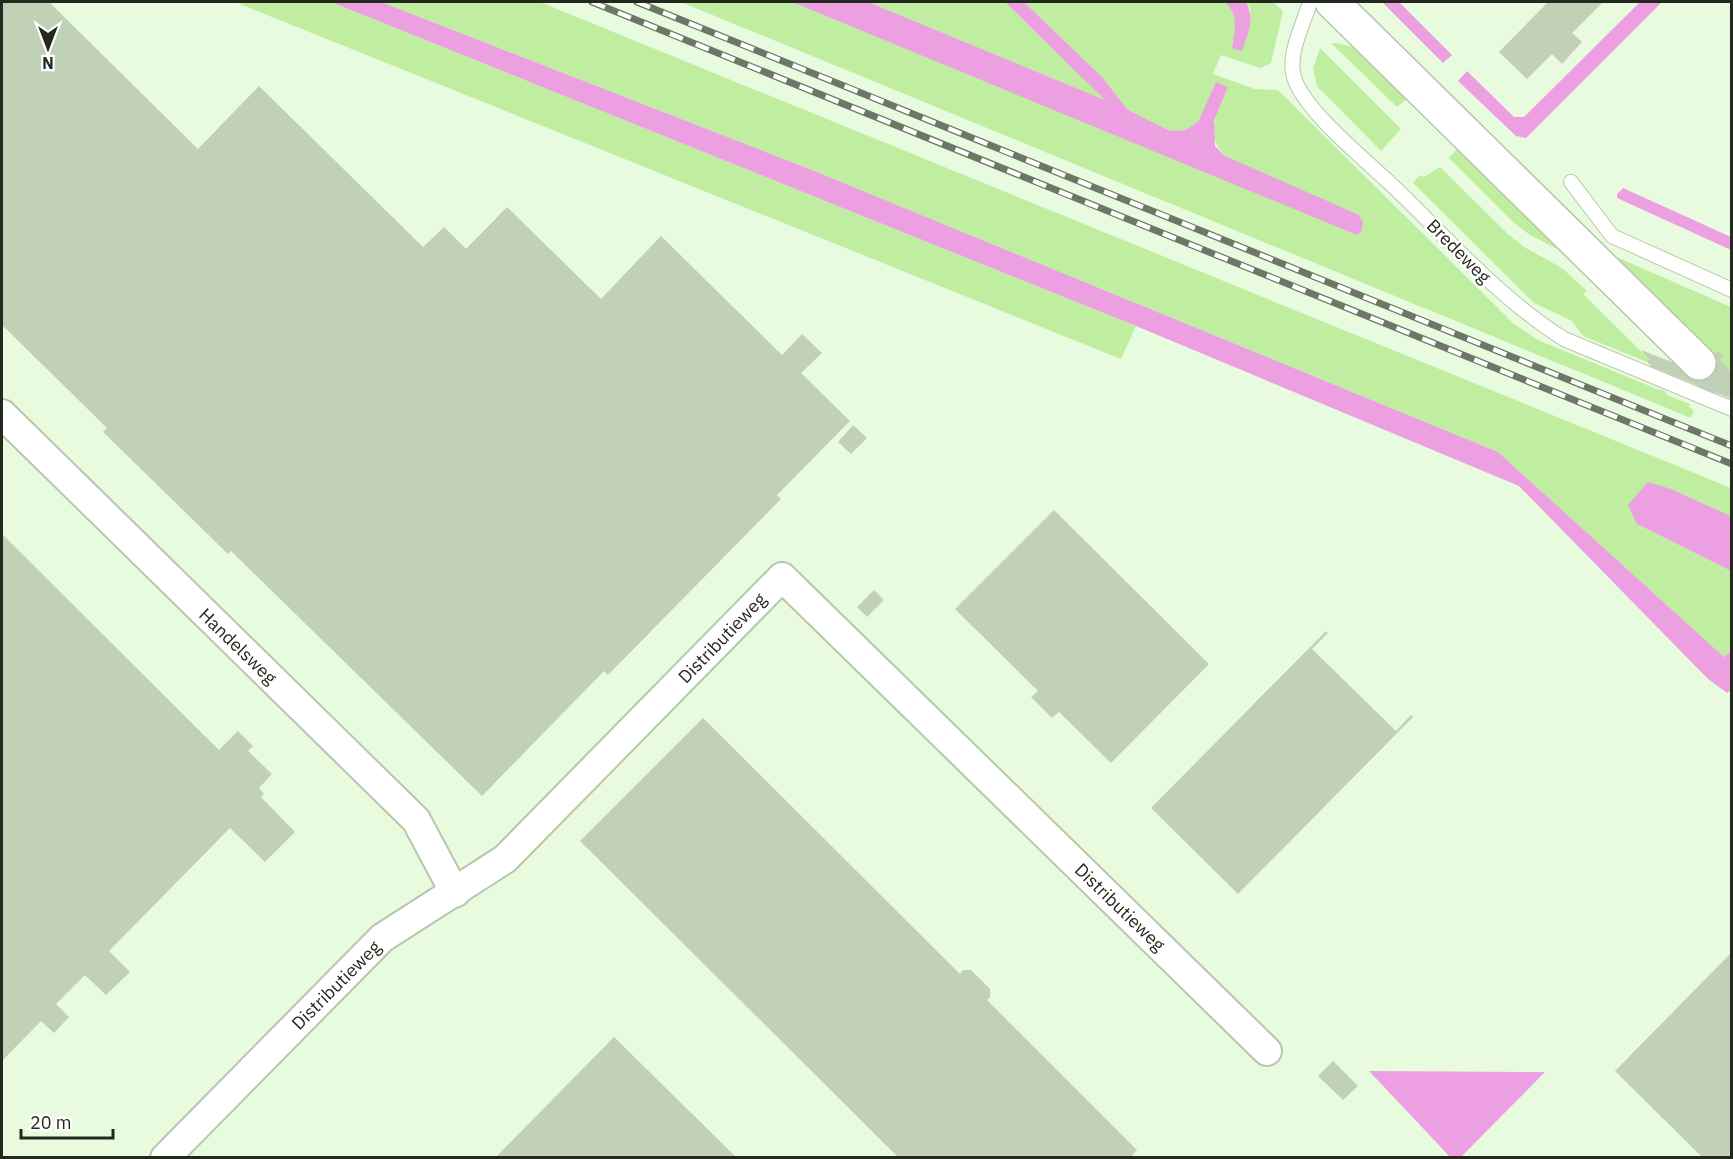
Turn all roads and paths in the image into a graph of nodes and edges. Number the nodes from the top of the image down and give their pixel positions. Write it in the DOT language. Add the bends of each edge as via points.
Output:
graph roads {
  1 [pos="1310,2"];
  2 [pos="1332,2"];
  3 [pos="1571,182"];
  4 [pos="1731,290"];
  5 [pos="1699,363"];
  6 [pos="1731,409"];
  7 [pos="2,414"];
  8 [pos="455,893"];
  9 [pos="1267,1051"];
  10 [pos="165,1158"];
  1 -- 6 [label="lane, Bredeweg" via="1293,63 1299,88 1332,128 1486,279 1564,339"];
  2 -- 5 [label="street"];
  3 -- 4 [label="lane" via="1612,236"];
  7 -- 8 [label="street, Handelsweg" via="416,820"];
  8 -- 9 [label="street, Distributieweg" via="505,859 782,577"];
  8 -- 10 [label="street, Distributieweg" via="382,938"];
}
